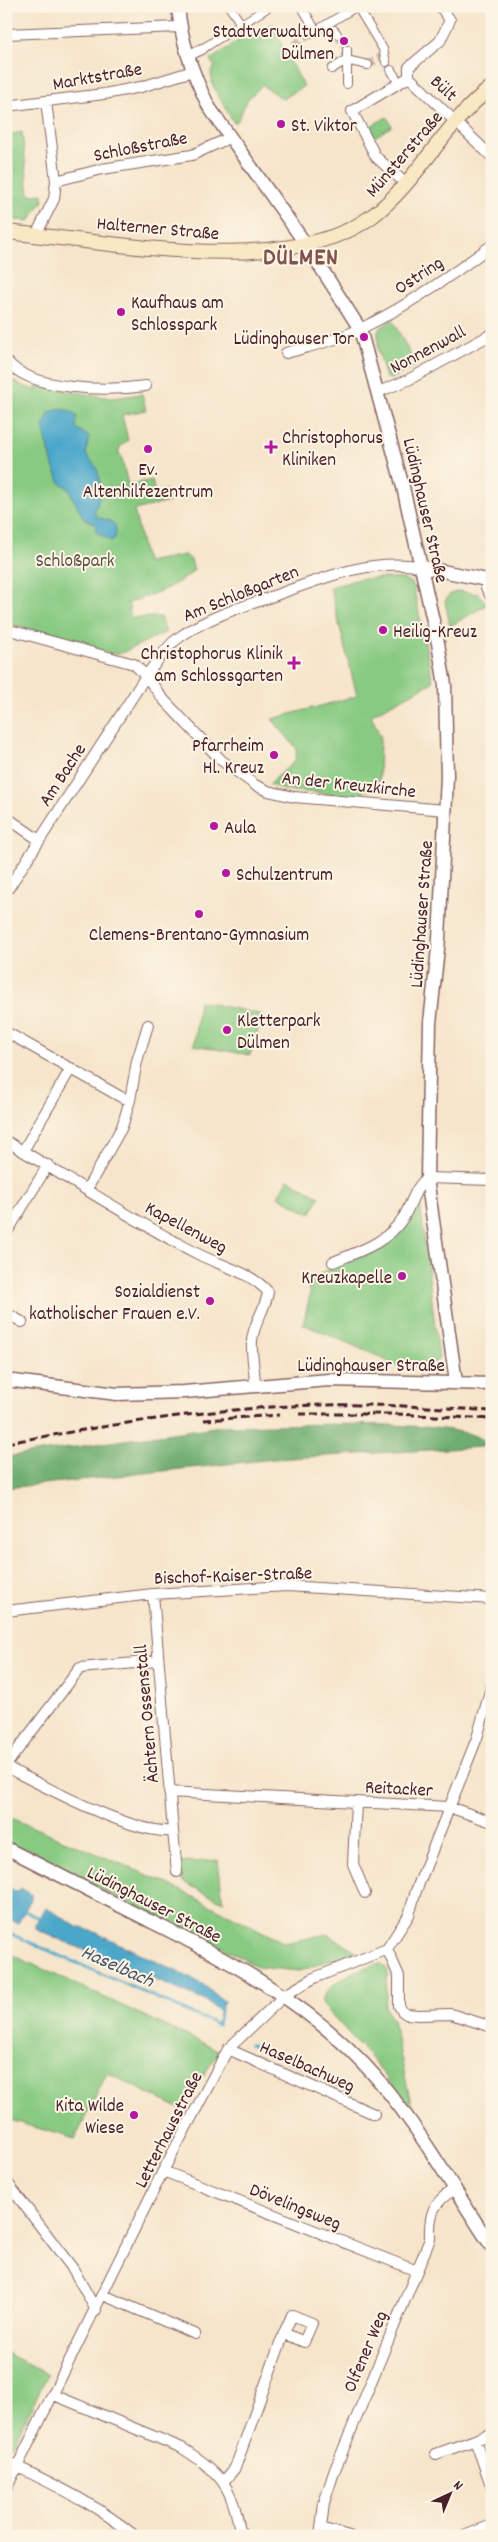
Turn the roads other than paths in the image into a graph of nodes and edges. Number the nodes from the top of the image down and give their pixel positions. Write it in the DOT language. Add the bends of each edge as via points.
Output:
graph roads {
  1 [pos="178,6"];
  2 [pos="229,6"];
  3 [pos="270,6"];
  4 [pos="357,6"];
  5 [pos="440,6"];
  6 [pos="302,7"];
  7 [pos="239,25"];
  8 [pos="179,26"];
  9 [pos="247,33"];
  10 [pos="6,34"];
  11 [pos="202,48"];
  12 [pos="347,50"];
  13 [pos="188,56"];
  14 [pos="384,58"];
  15 [pos="346,60"];
  16 [pos="368,65"];
  17 [pos="332,69"];
  18 [pos="193,70"];
  19 [pos="391,70"];
  20 [pos="409,77"];
  21 [pos="399,82"];
  22 [pos="348,84"];
  23 [pos="492,87"];
  24 [pos="46,101"];
  25 [pos="6,106"];
  26 [pos="455,121"];
  27 [pos="229,138"];
  28 [pos="492,157"];
  29 [pos="56,181"];
  30 [pos="406,184"];
  31 [pos="6,232"];
  32 [pos="36,235"];
  33 [pos="492,245"];
  34 [pos="308,246"];
  35 [pos="360,329"];
  36 [pos="492,334"];
  37 [pos="286,353"];
  38 [pos="6,360"];
  39 [pos="146,386"];
  40 [pos="378,392"];
  41 [pos="422,568"];
  42 [pos="489,581"];
  43 [pos="492,598"];
  44 [pos="6,629"];
  45 [pos="146,676"];
  46 [pos="445,810"];
  47 [pos="6,817"];
  48 [pos="39,840"];
  49 [pos="6,892"];
  50 [pos="148,1025"];
  51 [pos="6,1032"];
  52 [pos="71,1068"];
  53 [pos="130,1100"];
  54 [pos="6,1141"];
  55 [pos="23,1151"];
  56 [pos="48,1165"];
  57 [pos="427,1178"];
  58 [pos="492,1180"];
  59 [pos="87,1189"];
  60 [pos="7,1230"];
  61 [pos="333,1262"];
  62 [pos="6,1313"];
  63 [pos="22,1322"];
  64 [pos="6,1380"];
  65 [pos="456,1382"];
  66 [pos="492,1384"];
  67 [pos="255,1385"];
  68 [pos="153,1594"];
  69 [pos="492,1599"];
  70 [pos="6,1611"];
  71 [pos="157,1661"];
  72 [pos="492,1684"];
  73 [pos="6,1766"];
  74 [pos="169,1792"];
  75 [pos="356,1803"];
  76 [pos="449,1807"];
  77 [pos="492,1822"];
  78 [pos="173,1831"];
  79 [pos="6,1848"];
  80 [pos="177,1872"];
  81 [pos="365,1893"];
  82 [pos="386,1949"];
  83 [pos="285,1995"];
  84 [pos="492,2027"];
  85 [pos="228,2049"];
  86 [pos="374,2114"];
  87 [pos="163,2171"];
  88 [pos="6,2182"];
  89 [pos="454,2189"];
  90 [pos="492,2247"];
  91 [pos="417,2271"];
  92 [pos="103,2295"];
  93 [pos="96,2310"];
  94 [pos="284,2333"];
  95 [pos="195,2334"];
  96 [pos="54,2395"];
  97 [pos="492,2434"];
  98 [pos="475,2440"];
  99 [pos="436,2454"];
  100 [pos="6,2461"];
  101 [pos="18,2467"];
  102 [pos="224,2481"];
  103 [pos="492,2488"];
  104 [pos="6,2489"];
  105 [pos="492,2525"];
  106 [pos="320,2532"];
  107 [pos="135,2536"];
  108 [pos="241,2536"];
  109 [pos="349,2536"];
  110 [pos="464,2536"];
  1 -- 8 [label="street, Lüdinghauser Straße"];
  2 -- 7 [label="street"];
  3 -- 7 [label="street"];
  4 -- 6 [label="street" via="333,29 314,33"];
  4 -- 14 [label="street" via="384,49"];
  5 -- 20 [label="street" via="450,20 440,41 409,67"];
  7 -- 9 [label="street"];
  7 -- 11 [label="street"];
  8 -- 10 [label="street"];
  8 -- 13 [label="street, Lüdinghauser Straße"];
  11 -- 13 [label="street"];
  12 -- 15 [label="street"];
  13 -- 18 [label="street, Lüdinghauser Straße"];
  15 -- 16 [label="street"];
  15 -- 17 [label="street"];
  15 -- 22 [label="street"];
  18 -- 24 [label="street, Marktstraße" via="141,86"];
  18 -- 27 [label="street, Lüdinghauser Straße" via="209,107"];
  19 -- 21 [label="street"];
  20 -- 21 [label="street, Bült"];
  20 -- 26 [label="street, Bült"];
  21 -- 30 [label="street, Bült" via="356,107 376,157"];
  23 -- 26 [label="main road, Münsterstraße"];
  24 -- 25 [label="street, Marktstraße"];
  24 -- 29 [label="street"];
  26 -- 28 [label="street, Bült"];
  26 -- 30 [label="main road, Münsterstraße"];
  27 -- 29 [label="street, Schloßstraße" via="192,155"];
  27 -- 34 [label="street, Lüdinghauser Straße"];
  29 -- 32 [label="street" via="54,199"];
  30 -- 34 [label="main road, Münsterstraße" via="364,221"];
  31 -- 32 [label="main road, Halterner Straße"];
  32 -- 34 [label="main road, Halterner Straße" via="201,251"];
  33 -- 35 [label="street, Ostring" via="415,299"];
  34 -- 35 [label="street, Lüdinghauser Straße"];
  35 -- 37 [label="street, Ostring"];
  35 -- 40 [label="street, Lüdinghauser Straße"];
  36 -- 40 [label="street, Nonnenwall" via="408,380"];
  38 -- 39 [label="street" via="22,374 38,381 116,389"];
  40 -- 41 [label="street, Lüdinghauser Straße"];
  41 -- 42 [label="street"];
  41 -- 45 [label="street, Am Schloßgarten" via="382,564 348,570 220,615 174,641"];
  41 -- 46 [label="street, Lüdinghauser Straße" via="445,685 448,744"];
  42 -- 43 [label="street" via="486,588"];
  44 -- 45 [label="street" via="134,664"];
  45 -- 46 [label="street, An der Kreuzkirche" via="163,699 221,760 255,785 281,795"];
  45 -- 48 [label="street, Am Bache"];
  46 -- 57 [label="street, Lüdinghauser Straße" via="439,939 430,1023"];
  47 -- 48 [label="street"];
  48 -- 49 [label="street, Am Bache"];
  50 -- 53 [label="street"];
  51 -- 52 [label="street"];
  52 -- 53 [label="street" via="121,1098"];
  52 -- 55 [label="street"];
  53 -- 59 [label="street" via="122,1127"];
  54 -- 55 [label="street, Kapellenweg"];
  55 -- 56 [label="street, Kapellenweg"];
  56 -- 59 [label="street, Kapellenweg"];
  56 -- 60 [label="street"];
  57 -- 58 [label="street"];
  57 -- 61 [label="street" via="420,1183 391,1235"];
  57 -- 65 [label="street, Lüdinghauser Straße"];
  59 -- 67 [label="street, Kapellenweg" via="199,1254 260,1283 268,1292 267,1304 252,1340"];
  62 -- 63 [label="street"];
  64 -- 67 [label="street, Lüdinghauser Straße" via="117,1394"];
  65 -- 66 [label="street"];
  65 -- 67 [label="street, Lüdinghauser Straße" via="329,1380"];
  68 -- 69 [label="street, Bischof-Kaiser-Straße" via="287,1586"];
  68 -- 70 [label="street, Bischof-Kaiser-Straße"];
  68 -- 71 [label="street, Ächtern Ossenstall"];
  71 -- 73 [label="street" via="80,1668"];
  71 -- 74 [label="street, Ächtern Ossenstall"];
  72 -- 76 [label="street" via="477,1738"];
  73 -- 78 [label="street" via="119,1819 159,1832"];
  74 -- 75 [label="street, Reitacker"];
  74 -- 78 [label="street, Ächtern Ossenstall"];
  75 -- 76 [label="street, Reitacker"];
  75 -- 81 [label="street" via="353,1864"];
  76 -- 77 [label="street, Reitacker"];
  76 -- 82 [label="street" via="409,1915"];
  78 -- 80 [label="street, Ächtern Ossenstall"];
  79 -- 83 [label="street, Lüdinghauser Straße" via="206,1949"];
  82 -- 83 [label="street" via="314,1978"];
  82 -- 84 [label="street" via="399,1976 399,2006 406,2014 451,2014"];
  83 -- 85 [label="street, Letterhausstraße"];
  83 -- 89 [label="street, Lüdinghauser Straße" via="337,2036 366,2066 413,2126"];
  85 -- 86 [label="street, Haselbachweg"];
  85 -- 87 [label="street, Letterhausstraße"];
  87 -- 91 [label="street, Dövelingsweg"];
  87 -- 92 [label="street, Letterhausstraße"];
  88 -- 93 [label="street" via="73,2269"];
  89 -- 90 [label="street, Lüdinghauser Straße"];
  89 -- 91 [label="street, Olfener Weg" via="437,2202 429,2224 430,2238"];
  91 -- 106 [label="street, Olfener Weg" via="334,2472 324,2502"];
  92 -- 93 [label="street, Letterhausstraße"];
  92 -- 95 [label="street"];
  93 -- 96 [label="street, Letterhausstraße"];
  94 -- 94 [label="street" via="304,2342 312,2323 292,2315"];
  94 -- 102 [label="street" via="235,2468"];
  96 -- 101 [label="street, Letterhausstraße"];
  96 -- 102 [label="street" via="182,2448"];
  97 -- 98 [label="street"];
  98 -- 99 [label="street"];
  98 -- 103 [label="street"];
  100 -- 101 [label="street"];
  101 -- 104 [label="street, Letterhausstraße"];
  101 -- 107 [label="street" via="95,2506"];
  102 -- 108 [label="street" via="238,2516"];
  105 -- 110 [label="street"];
  106 -- 109 [label="street"];
}
